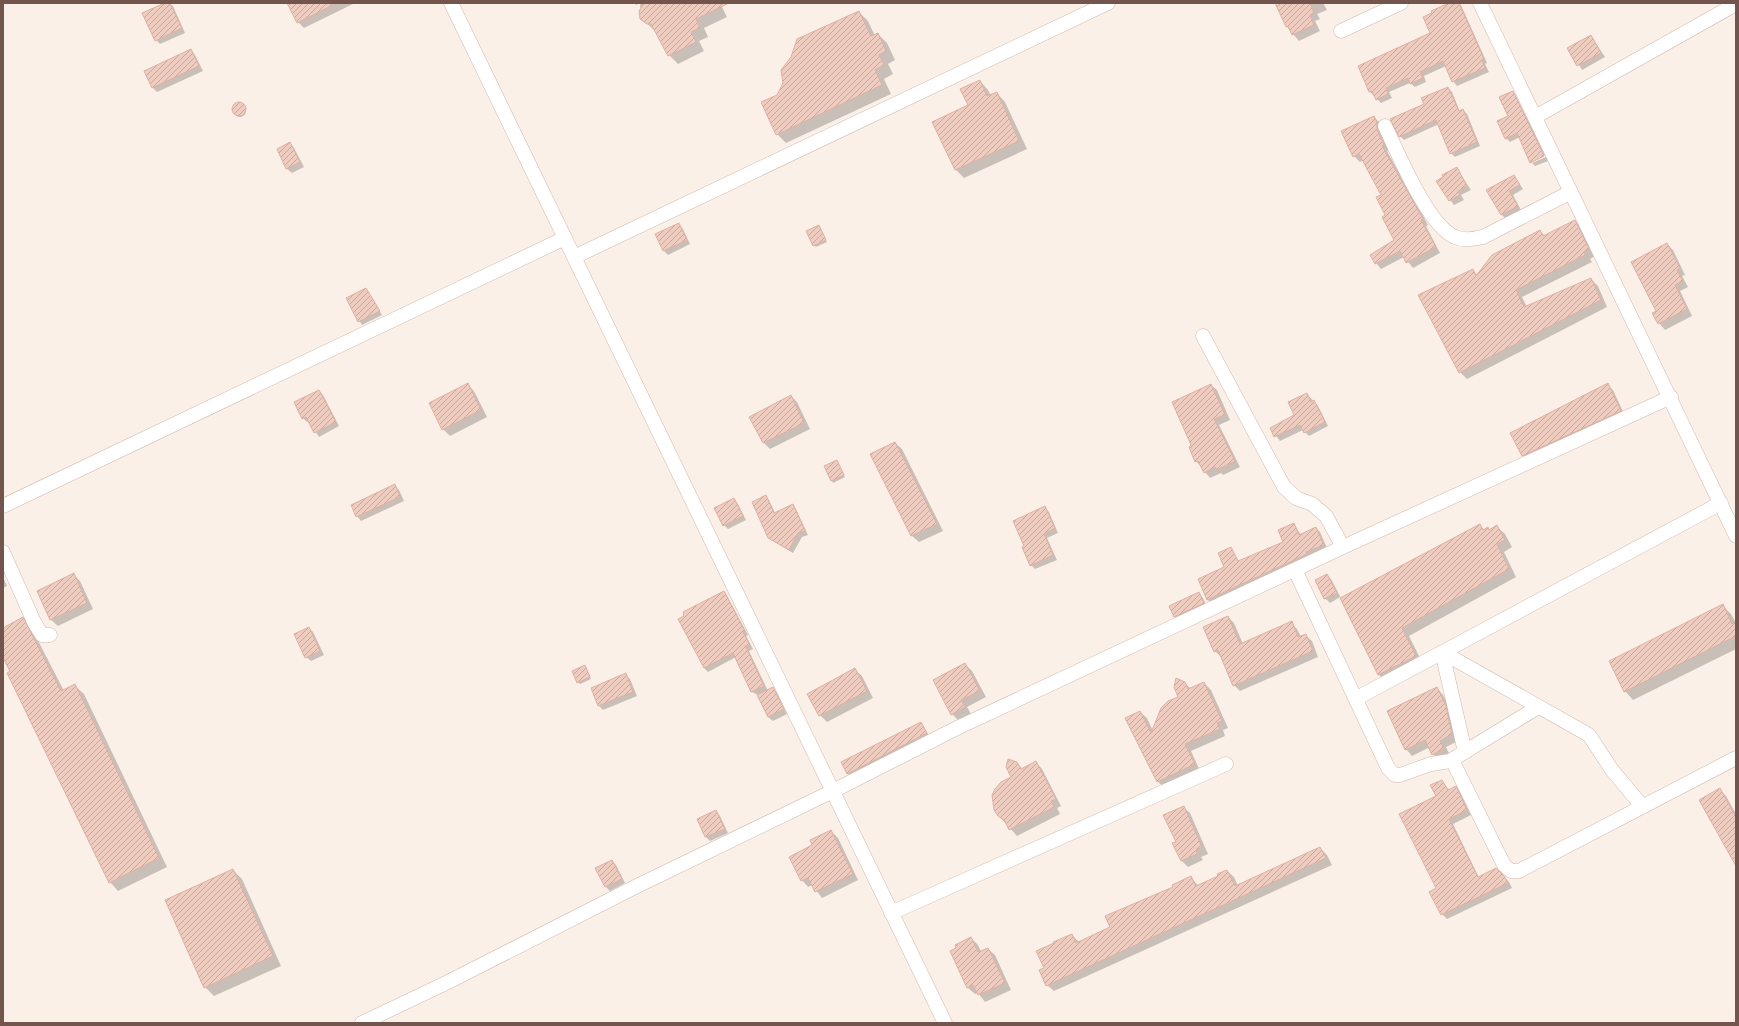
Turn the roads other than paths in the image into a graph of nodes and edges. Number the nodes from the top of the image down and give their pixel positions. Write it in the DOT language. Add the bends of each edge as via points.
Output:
graph roads {
  1 [pos="451,3"];
  2 [pos="1108,3"];
  3 [pos="1401,3"];
  4 [pos="1736,4"];
  5 [pos="1485,5"];
  6 [pos="1341,31"];
  7 [pos="1535,117"];
  8 [pos="1385,126"];
  9 [pos="1571,192"];
  10 [pos="564,238"];
  11 [pos="574,257"];
  12 [pos="1203,336"];
  13 [pos="1671,397"];
  14 [pos="1720,503"];
  15 [pos="3,506"];
  16 [pos="1736,536"];
  17 [pos="1343,547"];
  18 [pos="3,552"];
  19 [pos="1295,570"];
  20 [pos="50,634"];
  21 [pos="1442,652"];
  22 [pos="1357,698"];
  23 [pos="1538,708"];
  24 [pos="1465,752"];
  25 [pos="1736,758"];
  26 [pos="1450,761"];
  27 [pos="1226,764"];
  28 [pos="833,791"];
  29 [pos="1642,806"];
  30 [pos="891,913"];
  31 [pos="362,1023"];
  32 [pos="945,1023"];
  1 -- 10 [label="street"];
  2 -- 11 [label="street"];
  3 -- 6 [label="street"];
  4 -- 7 [label="street"];
  5 -- 7 [label="street"];
  7 -- 9 [label="street"];
  8 -- 9 [label="street" via="1432,216 1446,232 1456,238 1468,240 1483,237"];
  9 -- 13 [label="street"];
  10 -- 11 [label="street"];
  10 -- 15 [label="street"];
  11 -- 28 [label="street"];
  12 -- 17 [label="street" via="1284,487 1296,498 1312,504 1326,516"];
  13 -- 14 [label="street"];
  13 -- 17 [label="street"];
  14 -- 16 [label="street"];
  14 -- 21 [label="street"];
  17 -- 19 [label="street"];
  18 -- 20 [label="street" via="34,622 42,634"];
  19 -- 22 [label="street"];
  19 -- 28 [label="street" via="957,728"];
  21 -- 22 [label="street"];
  21 -- 23 [label="street"];
  21 -- 24 [label="street"];
  22 -- 26 [label="street" via="1391,772 1400,775 1431,764"];
  23 -- 24 [label="street"];
  23 -- 29 [label="street" via="1565,720 1589,735 1612,770"];
  24 -- 26 [label="street"];
  25 -- 29 [label="street"];
  26 -- 29 [label="street" via="1454,764 1504,865 1511,871 1519,871"];
  27 -- 30 [label="street"];
  28 -- 30 [label="street"];
  28 -- 31 [label="street"];
  30 -- 32 [label="street"];
}
